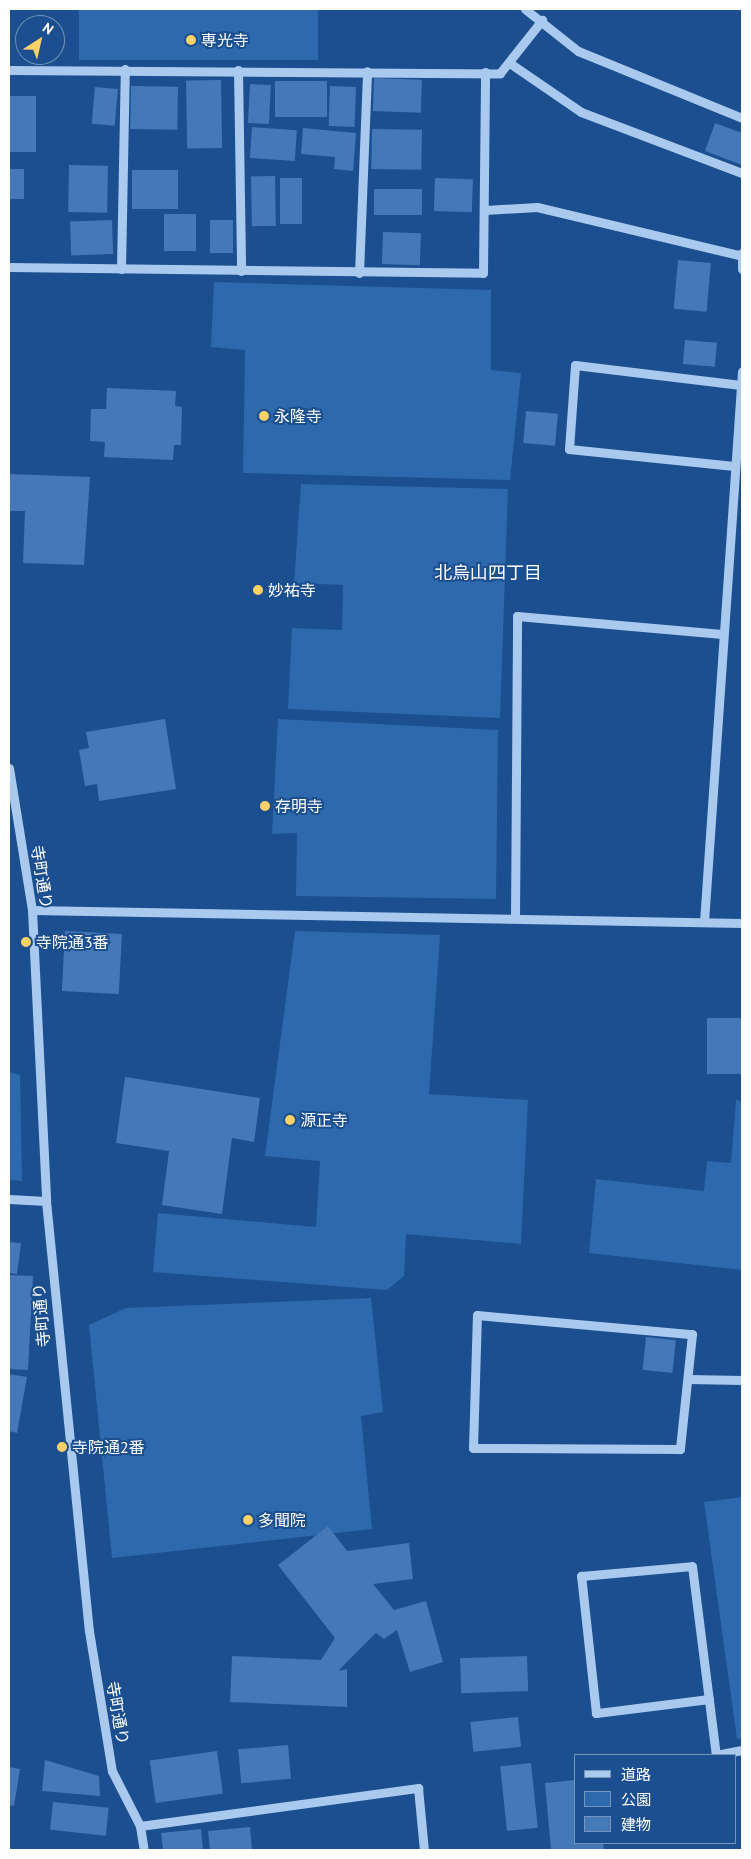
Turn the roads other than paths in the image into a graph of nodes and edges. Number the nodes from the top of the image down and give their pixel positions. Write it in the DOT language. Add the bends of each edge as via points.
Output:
graph roads {
  1 [pos="525,9"];
  2 [pos="542,20"];
  3 [pos="511,64"];
  4 [pos="125,69"];
  5 [pos="9,70"];
  6 [pos="238,70"];
  7 [pos="367,71"];
  8 [pos="485,72"];
  9 [pos="742,118"];
  10 [pos="742,173"];
  11 [pos="485,210"];
  12 [pos="742,254"];
  13 [pos="9,267"];
  14 [pos="122,269"];
  15 [pos="742,270"];
  16 [pos="241,271"];
  17 [pos="359,273"];
  18 [pos="742,371"];
  19 [pos="741,385"];
  20 [pos="734,466"];
  21 [pos="722,634"];
  22 [pos="9,768"];
  23 [pos="32,910"];
  24 [pos="515,918"];
  25 [pos="704,922"];
  26 [pos="742,922"];
  27 [pos="9,1199"];
  28 [pos="46,1201"];
  29 [pos="688,1380"];
  30 [pos="742,1380"];
  31 [pos="708,1699"];
  32 [pos="742,1750"];
  33 [pos="716,1754"];
  34 [pos="721,1754"];
  35 [pos="140,1826"];
  36 [pos="144,1850"];
  37 [pos="424,1850"];
  1 -- 2 [label="street"];
  2 -- 3 [label="street"];
  2 -- 9 [label="street" via="578,51"];
  3 -- 8 [label="street" via="500,72"];
  3 -- 10 [label="street" via="581,112"];
  4 -- 5 [label="street"];
  4 -- 6 [label="street"];
  4 -- 14 [label="street"];
  6 -- 7 [label="street"];
  6 -- 16 [label="street"];
  7 -- 8 [label="street"];
  7 -- 17 [label="street"];
  8 -- 11 [label="street"];
  11 -- 12 [label="street" via="538,207"];
  11 -- 17 [label="street" via="483,273"];
  12 -- 15 [label="street"];
  13 -- 14 [label="street"];
  14 -- 16 [label="street"];
  16 -- 17 [label="street"];
  18 -- 19 [label="street"];
  19 -- 20 [label="street"];
  19 -- 20 [label="street" via="575,365 569,449"];
  20 -- 21 [label="street"];
  21 -- 24 [label="street" via="517,616"];
  21 -- 25 [label="street"];
  22 -- 23 [label="street, 寺町通り"];
  23 -- 24 [label="street"];
  23 -- 28 [label="street, 寺町通り"];
  24 -- 25 [label="street"];
  25 -- 26 [label="street"];
  27 -- 28 [label="street"];
  28 -- 35 [label="street, 寺町通り" via="89,1631 112,1771"];
  29 -- 29 [label="street" via="692,1334 477,1316 473,1448 680,1449"];
  29 -- 30 [label="street"];
  31 -- 31 [label="street" via="692,1566 581,1576 596,1714"];
  31 -- 33 [label="street"];
  32 -- 34 [label="street"];
  35 -- 36 [label="street, 寺町通り"];
  35 -- 37 [label="street" via="418,1788"];
}
